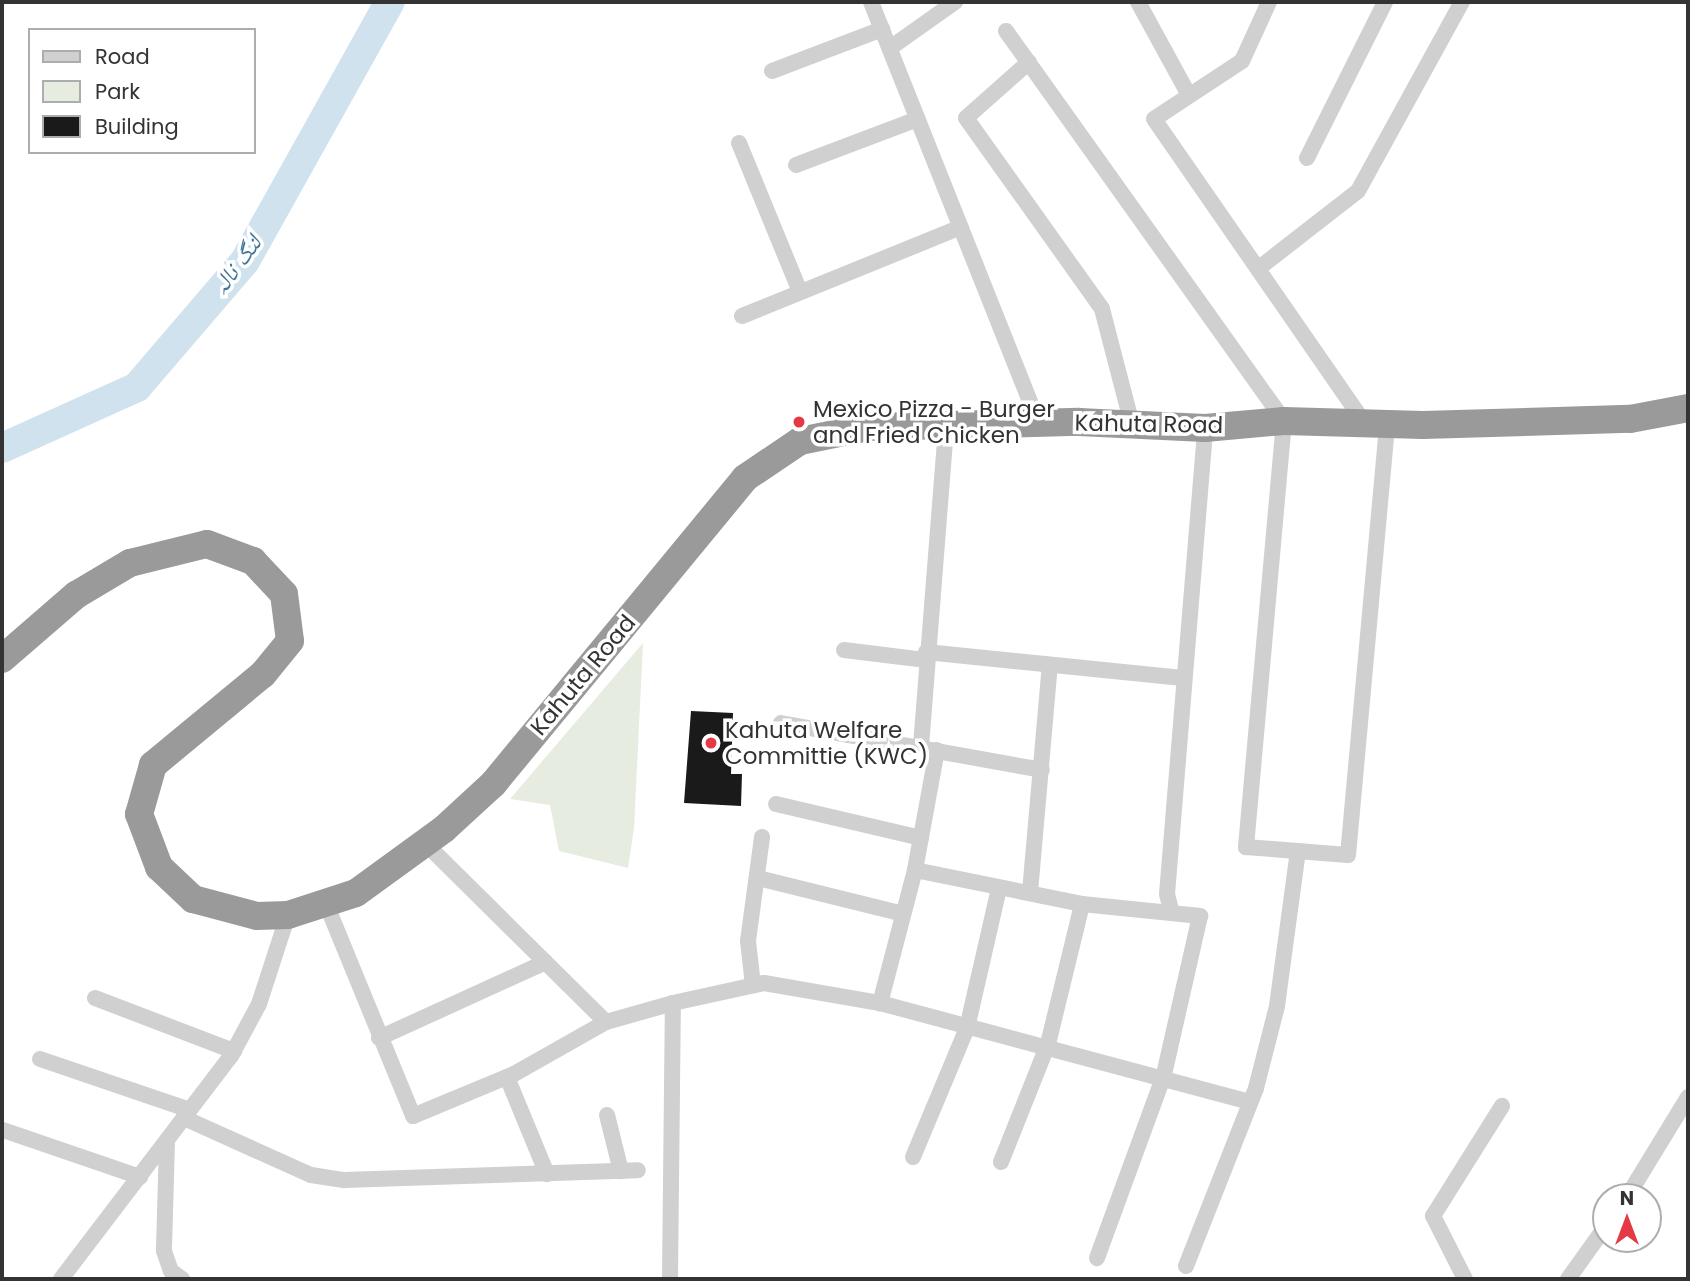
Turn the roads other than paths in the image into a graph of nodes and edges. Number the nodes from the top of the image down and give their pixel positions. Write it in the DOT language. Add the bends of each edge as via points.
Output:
graph roads {
  1 [pos="871,2"];
  2 [pos="955,2"];
  3 [pos="1138,2"];
  4 [pos="1269,2"];
  5 [pos="1462,2"];
  6 [pos="1377,4"];
  7 [pos="882,29"];
  8 [pos="1006,31"];
  9 [pos="890,48"];
  10 [pos="1029,62"];
  11 [pos="772,71"];
  12 [pos="1189,96"];
  13 [pos="918,119"];
  14 [pos="739,143"];
  15 [pos="1307,158"];
  16 [pos="796,165"];
  17 [pos="961,227"];
  18 [pos="1259,268"];
  19 [pos="800,292"];
  20 [pos="742,316"];
  21 [pos="1688,408"];
  22 [pos="1284,421"];
  23 [pos="1132,424"];
  24 [pos="1377,425"];
  25 [pos="1040,426"];
  26 [pos="946,428"];
  27 [pos="1205,428"];
  28 [pos="844,650"];
  29 [pos="926,656"];
  30 [pos="2,660"];
  31 [pos="1050,665"];
  32 [pos="1183,678"];
  33 [pos="781,723"];
  34 [pos="929,748"];
  35 [pos="1041,770"];
  36 [pos="776,804"];
  37 [pos="762,837"];
  38 [pos="921,838"];
  39 [pos="426,844"];
  40 [pos="1298,851"];
  41 [pos="915,870"];
  42 [pos="758,878"];
  43 [pos="999,888"];
  44 [pos="1030,892"];
  45 [pos="1082,904"];
  46 [pos="327,906"];
  47 [pos="1171,910"];
  48 [pos="903,914"];
  49 [pos="288,915"];
  50 [pos="546,962"];
  51 [pos="753,985"];
  52 [pos="95,998"];
  53 [pos="673,1003"];
  54 [pos="880,1003"];
  55 [pos="606,1022"];
  56 [pos="967,1028"];
  57 [pos="379,1038"];
  58 [pos="1048,1044"];
  59 [pos="234,1051"];
  60 [pos="40,1059"];
  61 [pos="1164,1075"];
  62 [pos="507,1077"];
  63 [pos="1688,1097"];
  64 [pos="1247,1101"];
  65 [pos="1502,1106"];
  66 [pos="187,1114"];
  67 [pos="607,1115"];
  68 [pos="4,1130"];
  69 [pos="167,1141"];
  70 [pos="913,1157"];
  71 [pos="1001,1162"];
  72 [pos="638,1170"];
  73 [pos="621,1171"];
  74 [pos="547,1174"];
  75 [pos="141,1177"];
  76 [pos="1636,1183"];
  77 [pos="1592,1246"];
  78 [pos="1097,1258"];
  79 [pos="1186,1266"];
  80 [pos="61,1279"];
  81 [pos="182,1279"];
  82 [pos="670,1279"];
  83 [pos="1465,1279"];
  84 [pos="1568,1279"];
  1 -- 7 [label="street"];
  2 -- 9 [label="street"];
  3 -- 12 [label="street"];
  4 -- 12 [label="street" via="1242,61"];
  5 -- 18 [label="street" via="1358,191"];
  6 -- 15 [label="street"];
  7 -- 9 [label="street"];
  7 -- 11 [label="street"];
  8 -- 10 [label="street"];
  9 -- 13 [label="street"];
  10 -- 22 [label="street"];
  10 -- 23 [label="street" via="966,118 1102,309"];
  12 -- 18 [label="street" via="1154,119"];
  13 -- 16 [label="street"];
  13 -- 17 [label="street"];
  14 -- 19 [label="street"];
  17 -- 19 [label="street"];
  17 -- 25 [label="street"];
  18 -- 24 [label="street"];
  19 -- 20 [label="street"];
  21 -- 24 [label="highway, Kahuta Road" via="1630,419"];
  22 -- 24 [label="highway, Kahuta Road"];
  22 -- 27 [label="highway, Kahuta Road"];
  22 -- 40 [label="street" via="1246,847"];
  23 -- 25 [label="highway, Kahuta Road"];
  23 -- 27 [label="highway, Kahuta Road"];
  24 -- 40 [label="street" via="1348,855"];
  25 -- 26 [label="highway, Kahuta Road"];
  26 -- 29 [label="street"];
  26 -- 39 [label="highway, Kahuta Road" via="869,427 800,441 746,478 493,784"];
  27 -- 32 [label="street"];
  28 -- 29 [label="street"];
  29 -- 31 [label="street"];
  29 -- 34 [label="street"];
  30 -- 49 [label="highway, Kahuta Road" via="40,622 130,563 207,544 253,561 284,594 290,641 263,674 153,765 139,814 159,867 193,898 257,916"];
  31 -- 32 [label="street"];
  31 -- 35 [label="street"];
  32 -- 47 [label="street" via="1167,894"];
  33 -- 34 [label="street"];
  34 -- 35 [label="street"];
  34 -- 38 [label="street"];
  35 -- 44 [label="street"];
  36 -- 38 [label="street"];
  37 -- 42 [label="street"];
  38 -- 41 [label="street"];
  39 -- 46 [label="highway, Kahuta Road"];
  39 -- 50 [label="street"];
  40 -- 64 [label="street" via="1277,1006 1256,1088"];
  41 -- 43 [label="street"];
  41 -- 48 [label="street"];
  42 -- 48 [label="street"];
  42 -- 51 [label="street" via="748,941"];
  43 -- 44 [label="street"];
  43 -- 56 [label="street"];
  44 -- 45 [label="street"];
  45 -- 47 [label="street"];
  45 -- 58 [label="street"];
  46 -- 49 [label="highway, Kahuta Road"];
  46 -- 57 [label="street"];
  47 -- 61 [label="street" via="1200,916 1203,924"];
  48 -- 54 [label="street"];
  49 -- 59 [label="street" via="259,1004"];
  50 -- 55 [label="street"];
  50 -- 57 [label="street"];
  51 -- 53 [label="street"];
  51 -- 54 [label="street" via="795,986"];
  52 -- 59 [label="street"];
  53 -- 55 [label="street"];
  53 -- 82 [label="street"];
  54 -- 56 [label="street"];
  55 -- 62 [label="street"];
  56 -- 58 [label="street"];
  56 -- 70 [label="street"];
  57 -- 62 [label="street" via="413,1115"];
  58 -- 61 [label="street"];
  58 -- 71 [label="street"];
  59 -- 66 [label="street"];
  60 -- 66 [label="street"];
  61 -- 64 [label="street"];
  61 -- 78 [label="street"];
  62 -- 74 [label="street"];
  63 -- 76 [label="street"];
  64 -- 79 [label="street"];
  65 -- 83 [label="street" via="1433,1216"];
  66 -- 69 [label="street"];
  66 -- 74 [label="street" via="311,1175 358,1180"];
  67 -- 73 [label="street"];
  68 -- 75 [label="street"];
  69 -- 75 [label="street"];
  69 -- 81 [label="street" via="164,1251 171,1271"];
  72 -- 73 [label="street"];
  73 -- 74 [label="street"];
  75 -- 80 [label="street"];
  77 -- 84 [label="street"];
}
